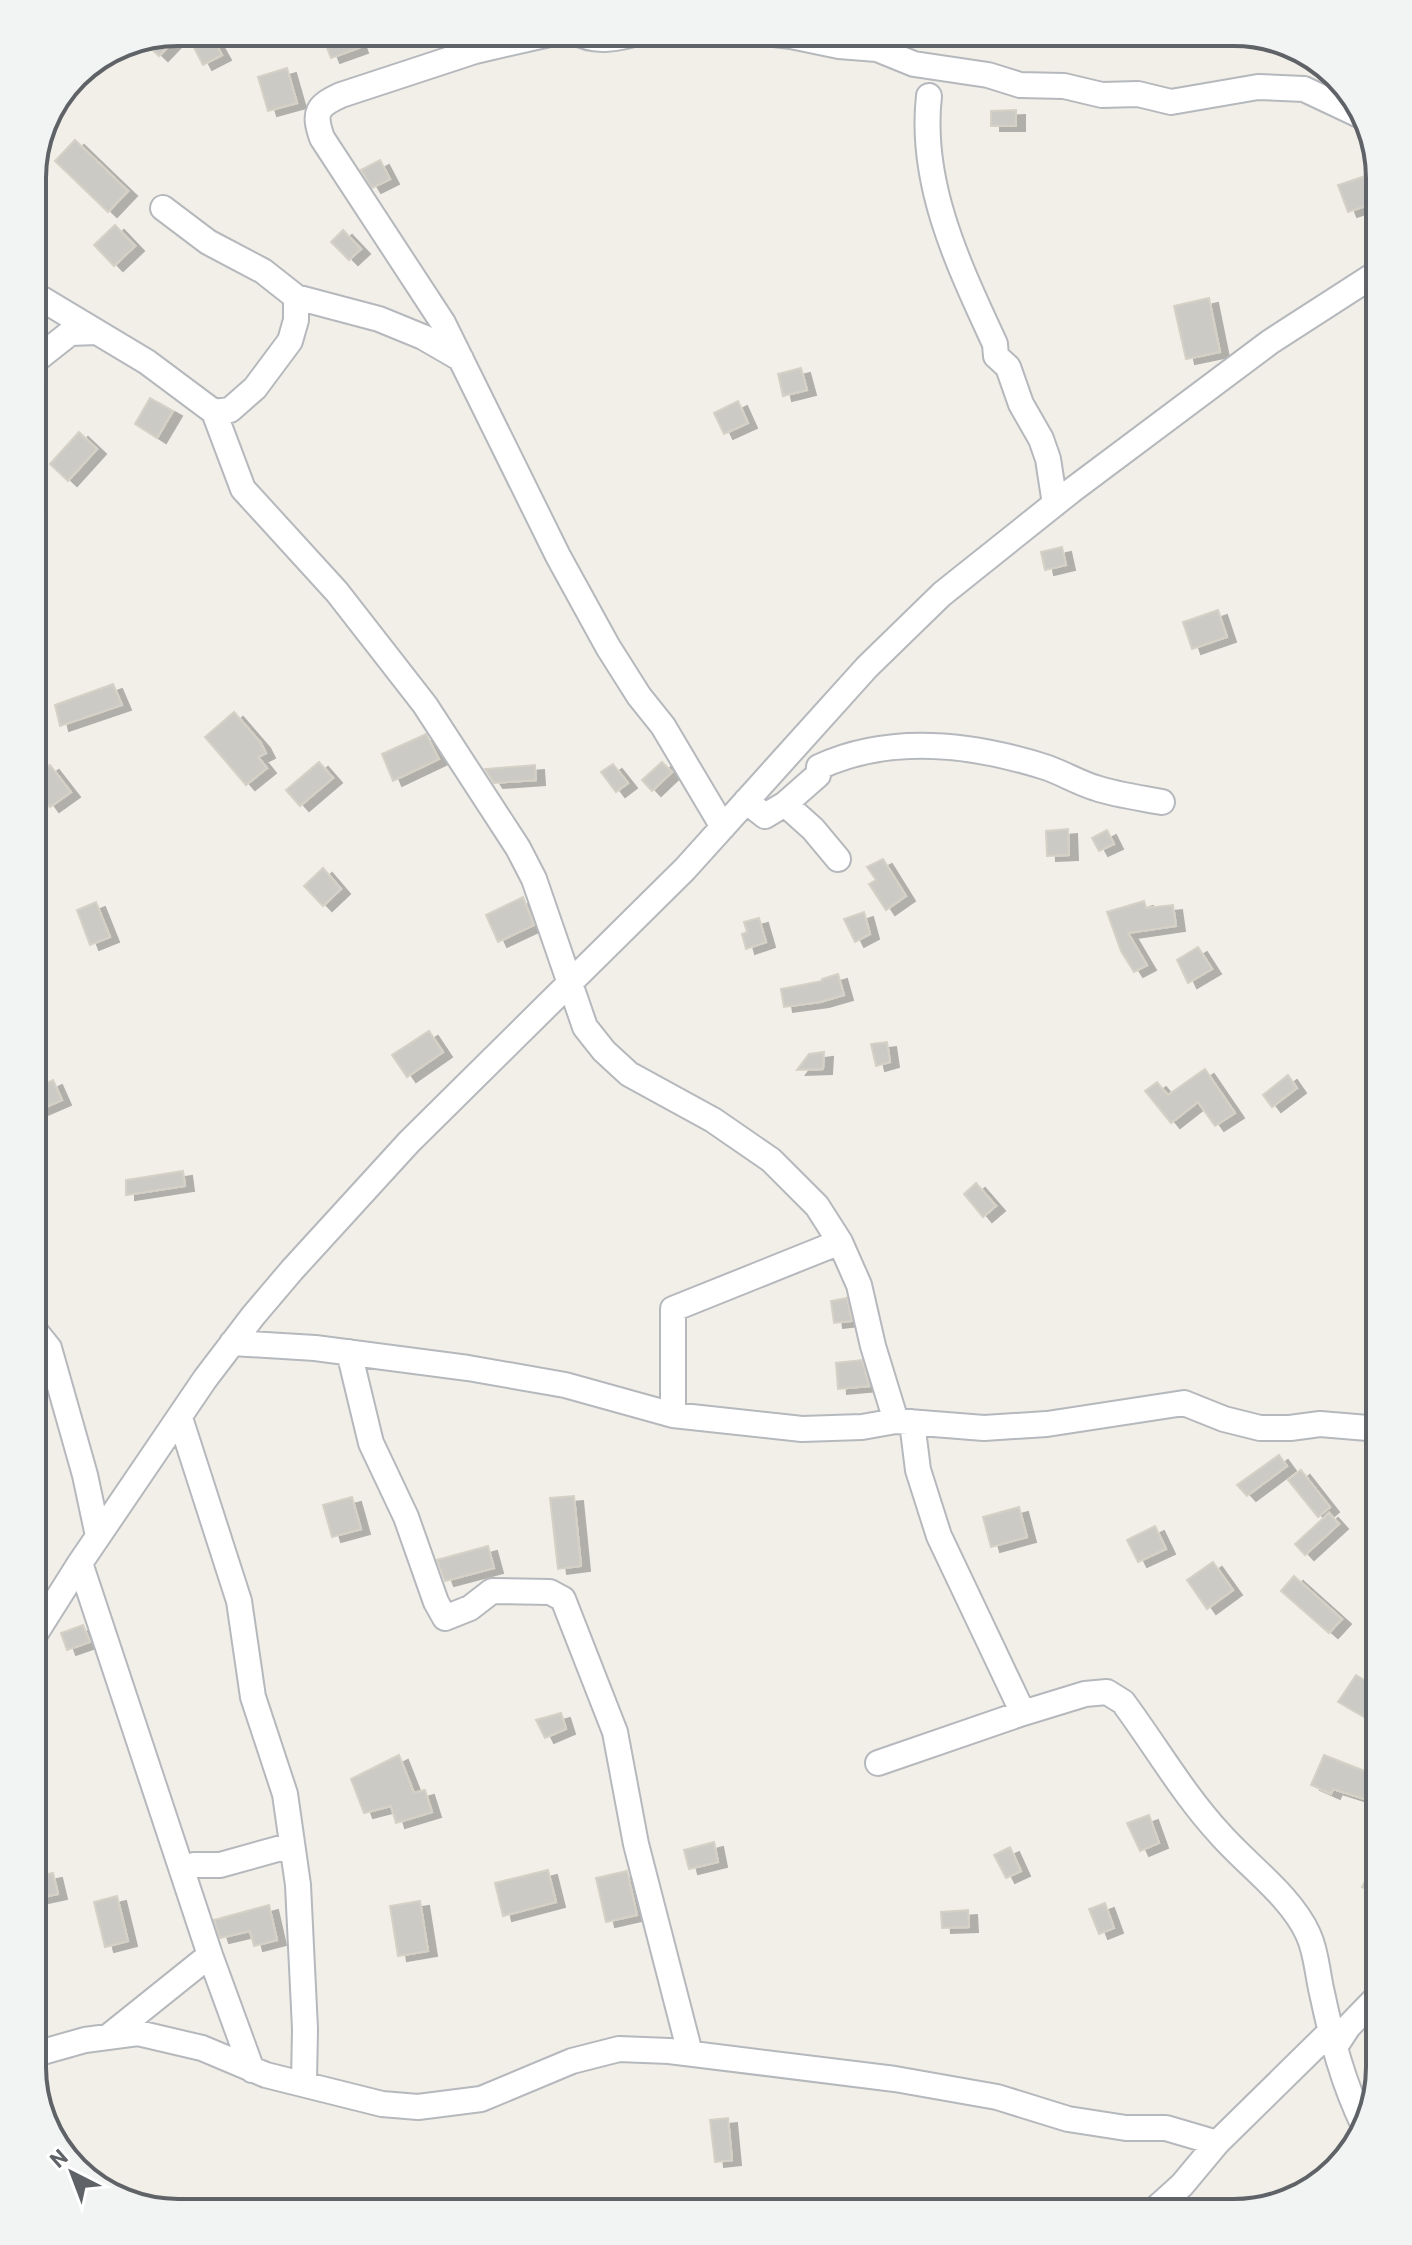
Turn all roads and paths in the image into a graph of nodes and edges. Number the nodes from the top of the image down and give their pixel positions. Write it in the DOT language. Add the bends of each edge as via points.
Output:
graph roads {
  1 [pos="497,46"];
  2 [pos="839,46"];
  3 [pos="929,96"];
  4 [pos="1346,109"];
  5 [pos="163,208"];
  6 [pos="1366,280"];
  7 [pos="296,297"];
  8 [pos="46,301"];
  9 [pos="97,332"];
  10 [pos="46,352"];
  11 [pos="461,359"];
  12 [pos="214,412"];
  13 [pos="1055,504"];
  14 [pos="746,801"];
  15 [pos="1162,802"];
  16 [pos="785,804"];
  17 [pos="723,827"];
  18 [pos="838,859"];
  19 [pos="570,984"];
  20 [pos="840,1242"];
  21 [pos="232,1343"];
  22 [pos="46,1344"];
  23 [pos="349,1352"];
  24 [pos="673,1415"];
  25 [pos="180,1418"];
  26 [pos="904,1422"];
  27 [pos="1366,1428"];
  28 [pos="98,1536"];
  29 [pos="80,1563"];
  30 [pos="46,1617"];
  31 [pos="1023,1713"];
  32 [pos="878,1763"];
  33 [pos="292,1845"];
  34 [pos="182,1870"];
  35 [pos="210,1955"];
  36 [pos="1366,2008"];
  37 [pos="109,2036"];
  38 [pos="1333,2039"];
  39 [pos="46,2052"];
  40 [pos="690,2053"];
  41 [pos="252,2070"];
  42 [pos="304,2082"];
  43 [pos="1358,2113"];
  44 [pos="1217,2143"];
  45 [pos="1171,2199"];
  1 -- 11 [label="street" via="341,95 317,112 322,138"];
  2 -- 4 [label="street" via="877,49 914,64 1020,85 1138,94 1171,102 1258,87 1304,89"];
  3 -- 13 [label="street" via="927,143 942,215 996,356 1008,367 1041,439"];
  5 -- 7 [label="street"];
  6 -- 13 [label="street" via="1270,342"];
  7 -- 11 [label="street" via="379,319"];
  7 -- 12 [label="street" via="290,341 255,388 230,410"];
  8 -- 9 [label="street"];
  9 -- 10 [label="street" via="70,333"];
  9 -- 12 [label="street"];
  11 -- 17 [label="street" via="608,647"];
  12 -- 19 [label="street" via="243,489 337,592 425,705 518,848"];
  13 -- 14 [label="street" via="942,594 867,667"];
  14 -- 16 [label="street" via="765,816"];
  14 -- 17 [label="street"];
  15 -- 16 [label="street" via="1096,788 1042,766 944,746 860,751 819,767 818,775"];
  16 -- 18 [label="street"];
  17 -- 19 [label="street"];
  19 -- 20 [label="street" via="585,1027 604,1051 629,1074 713,1120 771,1160 817,1206"];
  19 -- 21 [label="street" via="409,1142"];
  20 -- 24 [label="street" via="673,1309"];
  20 -- 26 [label="street"];
  21 -- 23 [label="street"];
  21 -- 25 [label="street"];
  22 -- 28 [label="street"];
  23 -- 24 [label="street" via="565,1385"];
  23 -- 40 [label="street" via="371,1443 445,1618 492,1591 550,1592 563,1599 615,1732 636,1844"];
  24 -- 26 [label="street" via="802,1429"];
  25 -- 28 [label="street"];
  25 -- 33 [label="street" via="239,1601 253,1697 285,1794"];
  26 -- 27 [label="street" via="984,1428 1047,1424 1184,1403 1260,1428"];
  26 -- 31 [label="street" via="939,1536"];
  28 -- 29 [label="street"];
  29 -- 30 [label="street"];
  29 -- 34 [label="street"];
  31 -- 32 [label="street"];
  31 -- 38 [label="street" via="1085,1694 1107,1692 1123,1702 1219,1834 1307,1932"];
  33 -- 34 [label="street"];
  33 -- 42 [label="street"];
  34 -- 35 [label="street"];
  35 -- 37 [label="street"];
  35 -- 41 [label="street"];
  36 -- 38 [label="street"];
  37 -- 39 [label="street"];
  37 -- 41 [label="street" via="138,2033 176,2040"];
  38 -- 43 [label="street"];
  38 -- 44 [label="street"];
  40 -- 42 [label="street" via="619,2049 572,2061 481,2099 418,2107 382,2104"];
  40 -- 44 [label="street" via="895,2079 982,2094 1068,2119 1166,2128"];
  41 -- 42 [label="street"];
  44 -- 45 [label="street"];
}
